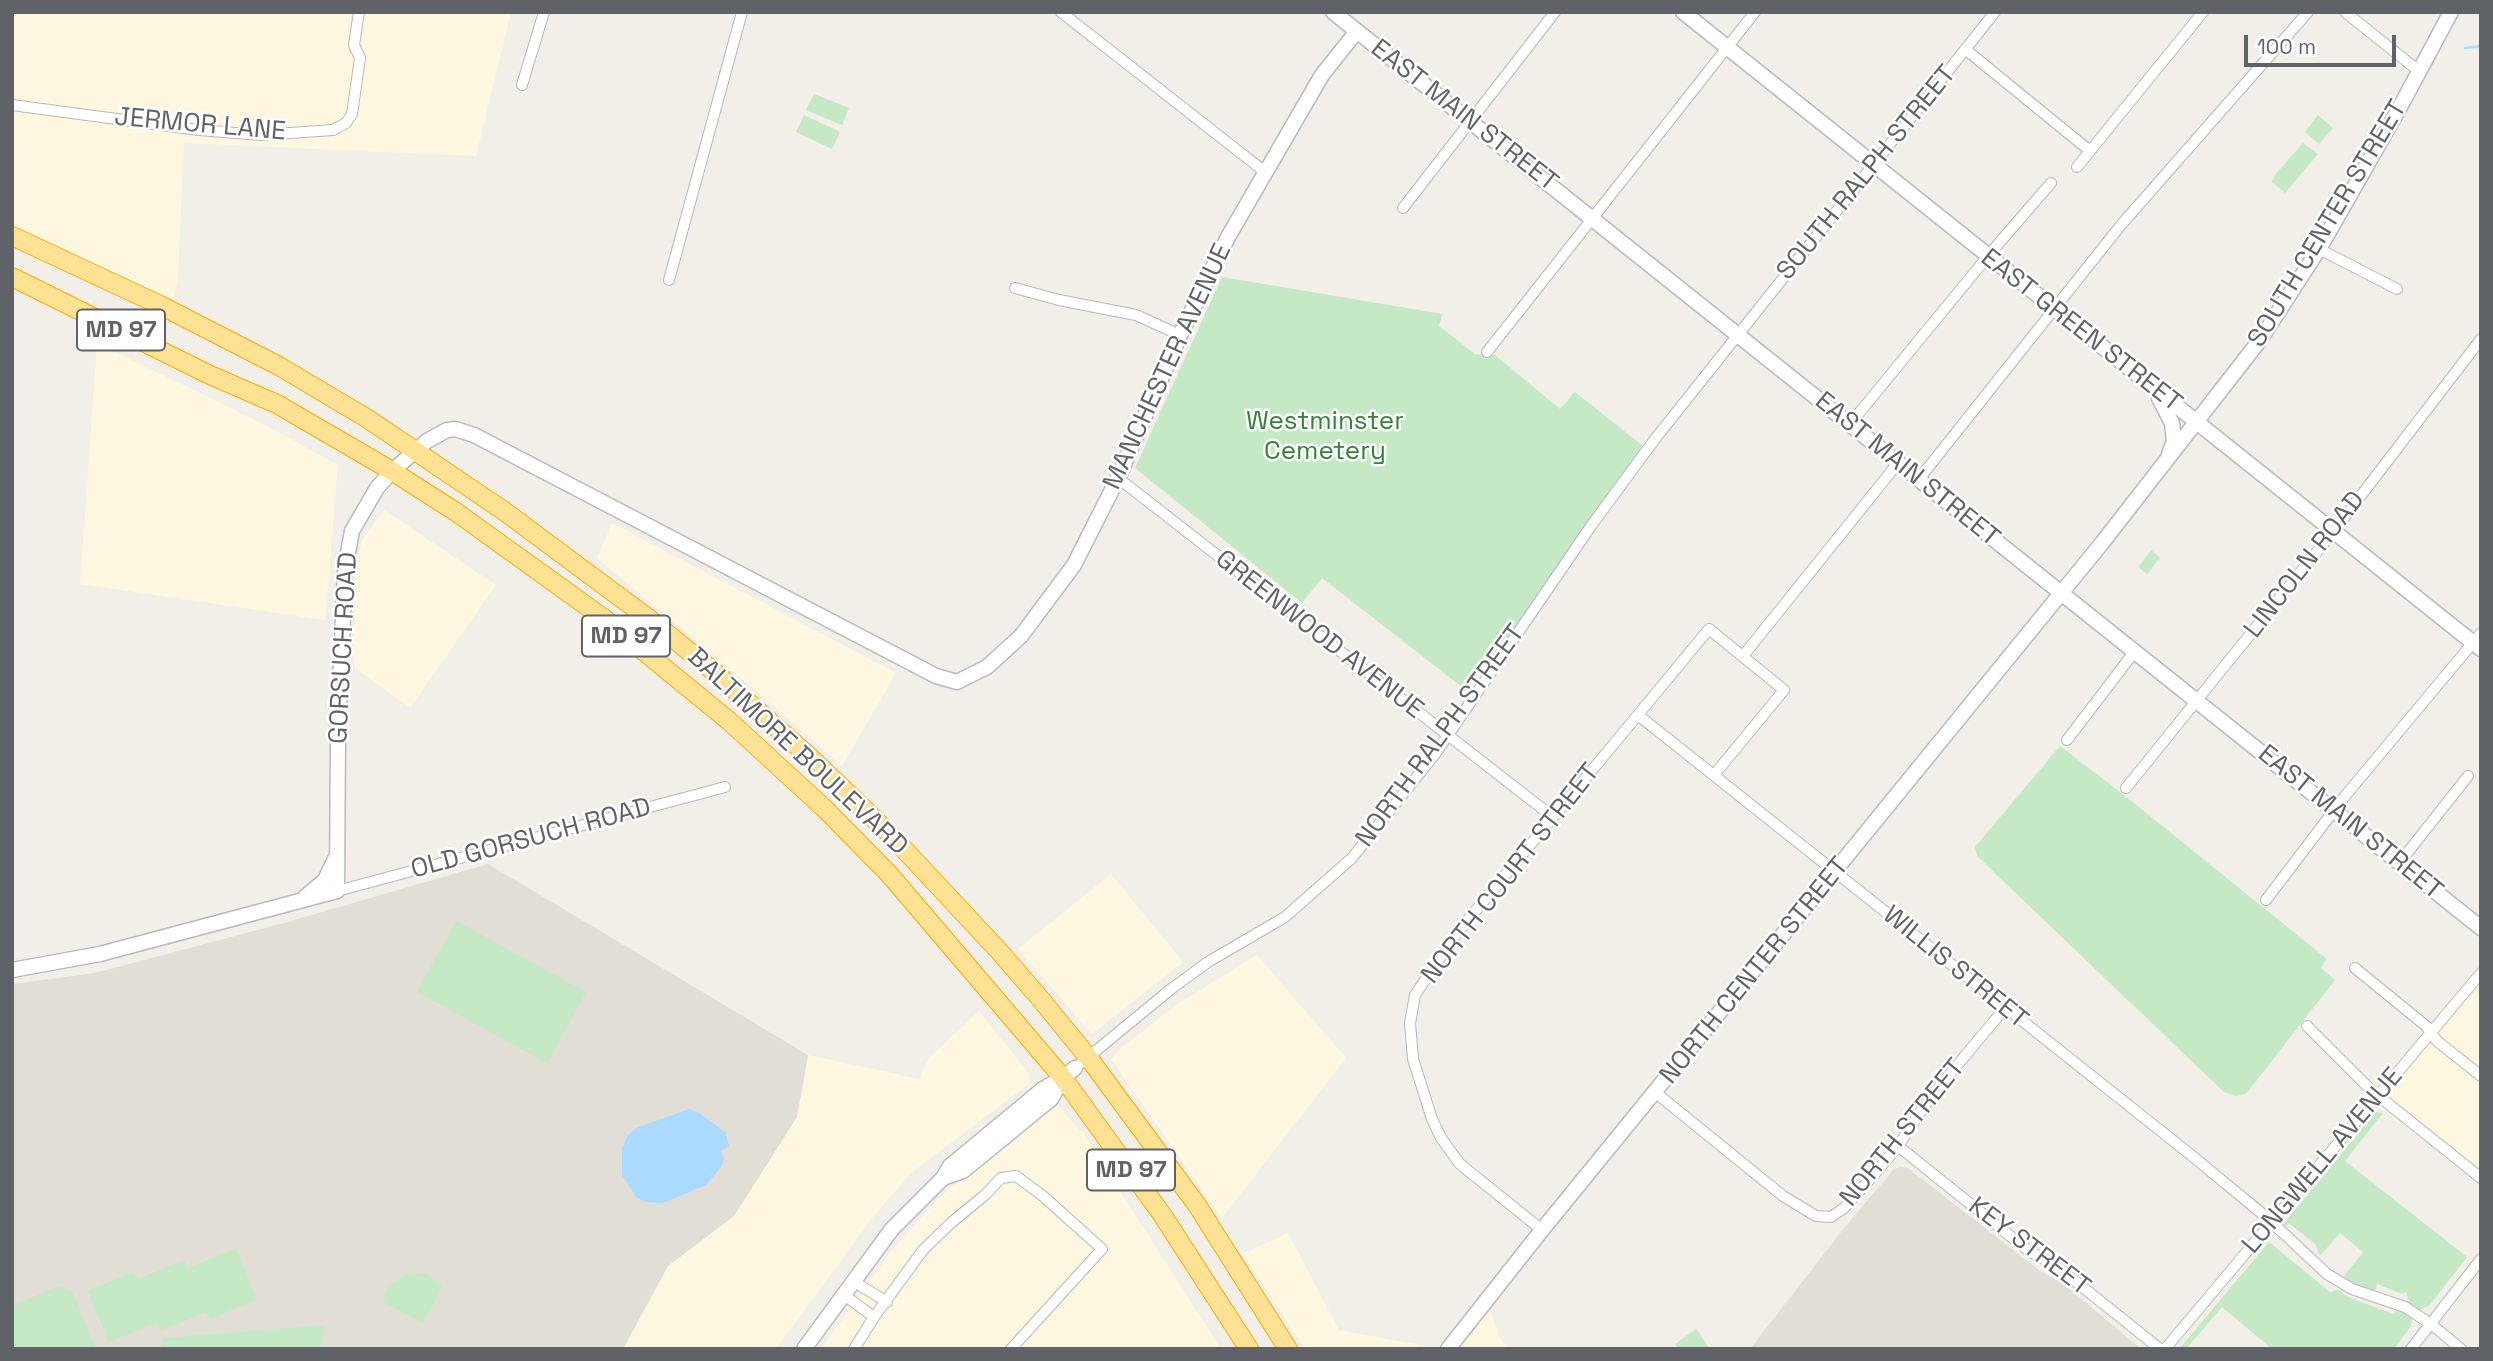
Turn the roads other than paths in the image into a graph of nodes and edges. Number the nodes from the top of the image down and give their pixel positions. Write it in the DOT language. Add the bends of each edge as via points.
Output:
graph roads {
  1 [pos="359,12"];
  2 [pos="544,12"];
  3 [pos="742,12"];
  4 [pos="1061,12"];
  5 [pos="1333,12"];
  6 [pos="1555,12"];
  7 [pos="1683,12"];
  8 [pos="1755,12"];
  9 [pos="1995,12"];
  10 [pos="2203,12"];
  11 [pos="2308,12"];
  12 [pos="2345,12"];
  13 [pos="2451,12"];
  14 [pos="1357,31"];
  15 [pos="1727,48"];
  16 [pos="1965,49"];
  17 [pos="2420,72"];
  18 [pos="523,85"];
  19 [pos="12,105"];
  20 [pos="1470,121"];
  21 [pos="2090,151"];
  22 [pos="1873,165"];
  23 [pos="2077,167"];
  24 [pos="1265,172"];
  25 [pos="2051,183"];
  26 [pos="1403,208"];
  27 [pos="1594,219"];
  28 [pos="12,236"];
  29 [pos="2319,249"];
  30 [pos="1987,256"];
  31 [pos="12,277"];
  32 [pos="668,280"];
  33 [pos="1015,288"];
  34 [pos="2398,289"];
  35 [pos="2053,309"];
  36 [pos="1180,335"];
  37 [pos="1739,335"];
  38 [pos="2481,339"];
  39 [pos="1487,352"];
  40 [pos="2138,377"];
  41 [pos="2196,422"];
  42 [pos="1850,424"];
  43 [pos="415,450"];
  44 [pos="2166,461"];
  45 [pos="1898,463"];
  46 [pos="392,471"];
  47 [pos="1118,478"];
  48 [pos="1919,480"];
  49 [pos="2333,532"];
  50 [pos="2062,593"];
  51 [pos="2478,641"];
  52 [pos="2134,651"];
  53 [pos="1743,656"];
  54 [pos="957,682"];
  55 [pos="2197,701"];
  56 [pos="1637,715"];
  57 [pos="1447,735"];
  58 [pos="2067,740"];
  59 [pos="1714,775"];
  60 [pos="2468,776"];
  61 [pos="725,788"];
  62 [pos="2126,788"];
  63 [pos="2335,810"];
  64 [pos="1553,817"];
  65 [pos="337,851"];
  66 [pos="2400,862"];
  67 [pos="1835,872"];
  68 [pos="337,891"];
  69 [pos="2266,900"];
  70 [pos="295,903"];
  71 [pos="2481,928"];
  72 [pos="2355,968"];
  73 [pos="12,970"];
  74 [pos="2481,972"];
  75 [pos="2005,1008"];
  76 [pos="2307,1026"];
  77 [pos="2431,1033"];
  78 [pos="1075,1068"];
  79 [pos="2481,1076"];
  80 [pos="1656,1093"];
  81 [pos="2378,1095"];
  82 [pos="1898,1146"];
  83 [pos="2481,1178"];
  84 [pos="2271,1223"];
  85 [pos="1542,1230"];
  86 [pos="2481,1259"];
  87 [pos="853,1282"];
  88 [pos="844,1295"];
  89 [pos="887,1301"];
  90 [pos="874,1317"];
  91 [pos="2431,1324"];
  92 [pos="804,1349"];
  93 [pos="854,1349"];
  94 [pos="1011,1349"];
  95 [pos="1249,1349"];
  96 [pos="1288,1349"];
  97 [pos="1448,1349"];
  98 [pos="2160,1349"];
  99 [pos="2165,1349"];
  100 [pos="2411,1349"];
  101 [pos="2461,1349"];
  1 -- 19 [label="street, JERMOR LANE" via="354,45 360,58 352,114 334,130 261,135"];
  2 -- 18 [label="street"];
  3 -- 32 [label="street"];
  4 -- 24 [label="street"];
  5 -- 14 [label="street, EAST MAIN STREET"];
  6 -- 20 [label="street"];
  7 -- 15 [label="street, EAST GREEN STREET"];
  8 -- 15 [label="street"];
  9 -- 16 [label="street, SOUTH RALPH STREET"];
  10 -- 21 [label="street"];
  11 -- 35 [label="street"];
  12 -- 17 [label="street"];
  13 -- 17 [label="street, SOUTH CENTER STREET"];
  14 -- 20 [label="street, EAST MAIN STREET"];
  14 -- 24 [label="street, MANCHESTER AVENUE" via="1328,65"];
  15 -- 22 [label="street, EAST GREEN STREET"];
  15 -- 27 [label="street"];
  16 -- 21 [label="street"];
  16 -- 22 [label="street, SOUTH RALPH STREET"];
  17 -- 29 [label="street, SOUTH CENTER STREET"];
  20 -- 26 [label="street"];
  20 -- 27 [label="street, EAST MAIN STREET"];
  21 -- 23 [label="street"];
  22 -- 30 [label="street, EAST GREEN STREET"];
  22 -- 37 [label="street, SOUTH RALPH STREET"];
  24 -- 36 [label="street, MANCHESTER AVENUE"];
  25 -- 30 [label="street"];
  27 -- 37 [label="street, EAST MAIN STREET"];
  27 -- 39 [label="street"];
  28 -- 43 [label="highway, BALTIMORE BOULEVARD / MD 97" via="160,304 279,366"];
  29 -- 34 [label="street"];
  29 -- 41 [label="street, SOUTH CENTER STREET" via="2260,340"];
  30 -- 35 [label="street, EAST GREEN STREET"];
  30 -- 42 [label="street"];
  31 -- 46 [label="highway, BALTIMORE BOULEVARD / MD 97" via="210,376 277,404"];
  33 -- 36 [label="street" via="1136,316"];
  35 -- 40 [label="street, EAST GREEN STREET"];
  35 -- 48 [label="street"];
  36 -- 47 [label="street, MANCHESTER AVENUE"];
  37 -- 42 [label="street, EAST MAIN STREET"];
  37 -- 57 [label="street, NORTH RALPH STREET" via="1591,526"];
  38 -- 49 [label="street, LINCOLN ROAD"];
  40 -- 41 [label="street, EAST GREEN STREET"];
  40 -- 44 [label="street" via="2157,395 2172,423 2174,440"];
  41 -- 44 [label="street, SOUTH CENTER STREET"];
  41 -- 49 [label="street, EAST GREEN STREET"];
  42 -- 45 [label="street, EAST MAIN STREET"];
  43 -- 46 [label="street, GORSUCH ROAD"];
  43 -- 54 [label="street, GORSUCH ROAD" via="447,430 474,435 936,676"];
  43 -- 78 [label="highway, BALTIMORE BOULEVARD / MD 97" via="648,618 813,760 993,944"];
  44 -- 50 [label="street, SOUTH CENTER STREET"];
  45 -- 48 [label="street, EAST MAIN STREET"];
  45 -- 53 [label="street"];
  46 -- 65 [label="street, GORSUCH ROAD" via="356,522 347,554"];
  46 -- 78 [label="highway, BALTIMORE BOULEVARD / MD 97" via="602,617 674,674 824,808"];
  47 -- 54 [label="street, MANCHESTER AVENUE" via="1073,565 1021,636 987,667"];
  47 -- 57 [label="street, GREENWOOD AVENUE"];
  48 -- 50 [label="street, EAST MAIN STREET"];
  49 -- 51 [label="street, EAST GREEN STREET"];
  49 -- 55 [label="street, LINCOLN ROAD"];
  50 -- 52 [label="street, EAST MAIN STREET"];
  50 -- 67 [label="street, NORTH CENTER STREET"];
  51 -- 63 [label="street"];
  52 -- 55 [label="street, EAST MAIN STREET"];
  52 -- 58 [label="street"];
  53 -- 56 [label="street, NORTH COURT STREET" via="1709,629"];
  53 -- 59 [label="street" via="1784,690"];
  55 -- 62 [label="street, LINCOLN ROAD"];
  55 -- 63 [label="street, EAST MAIN STREET"];
  56 -- 59 [label="street, WILLIS STREET"];
  56 -- 64 [label="street, NORTH COURT STREET"];
  57 -- 64 [label="street, GREENWOOD AVENUE"];
  57 -- 78 [label="street, NORTH RALPH STREET" via="1352,858 1321,887 1285,917 1171,989"];
  59 -- 67 [label="street, WILLIS STREET"];
  60 -- 66 [label="street"];
  61 -- 68 [label="street, OLD GORSUCH ROAD"];
  63 -- 66 [label="street, EAST MAIN STREET"];
  63 -- 69 [label="street"];
  64 -- 85 [label="street, NORTH COURT STREET" via="1440,955 1415,996 1410,1023 1413,1059 1441,1138 1460,1164"];
  65 -- 68 [label="street, GORSUCH ROAD"];
  65 -- 70 [label="street" via="325,880"];
  66 -- 71 [label="street, EAST MAIN STREET"];
  67 -- 75 [label="street, WILLIS STREET"];
  67 -- 80 [label="street, NORTH CENTER STREET"];
  68 -- 70 [label="street"];
  70 -- 73 [label="street" via="100,954"];
  72 -- 77 [label="street"];
  74 -- 77 [label="street, LONGWELL AVENUE"];
  75 -- 82 [label="street, NORTH STREET" via="1929,1099"];
  75 -- 84 [label="street, WILLIS STREET"];
  76 -- 81 [label="street"];
  77 -- 79 [label="street"];
  77 -- 81 [label="street, LONGWELL AVENUE"];
  78 -- 87 [label="street" via="950,1166 892,1229"];
  78 -- 95 [label="highway, BALTIMORE BOULEVARD / MD 97"];
  78 -- 96 [label="highway, BALTIMORE BOULEVARD / MD 97" via="1198,1205"];
  80 -- 82 [label="street, NORTH STREET" via="1783,1196 1819,1217 1840,1212"];
  80 -- 85 [label="street, NORTH CENTER STREET"];
  81 -- 83 [label="street"];
  81 -- 84 [label="street, LONGWELL AVENUE"];
  82 -- 98 [label="street, KEY STREET"];
  84 -- 91 [label="street, WILLIS STREET" via="2340,1283 2405,1307"];
  84 -- 99 [label="street, LONGWELL AVENUE"];
  85 -- 97 [label="street, NORTH CENTER STREET"];
  86 -- 91 [label="street"];
  87 -- 88 [label="street"];
  87 -- 89 [label="street"];
  88 -- 90 [label="street"];
  88 -- 92 [label="street"];
  89 -- 90 [label="street"];
  89 -- 94 [label="street" via="923,1250 1001,1178 1016,1176 1101,1249"];
  90 -- 93 [label="street"];
  91 -- 100 [label="street"];
  91 -- 101 [label="street, WILLIS STREET"];
}
